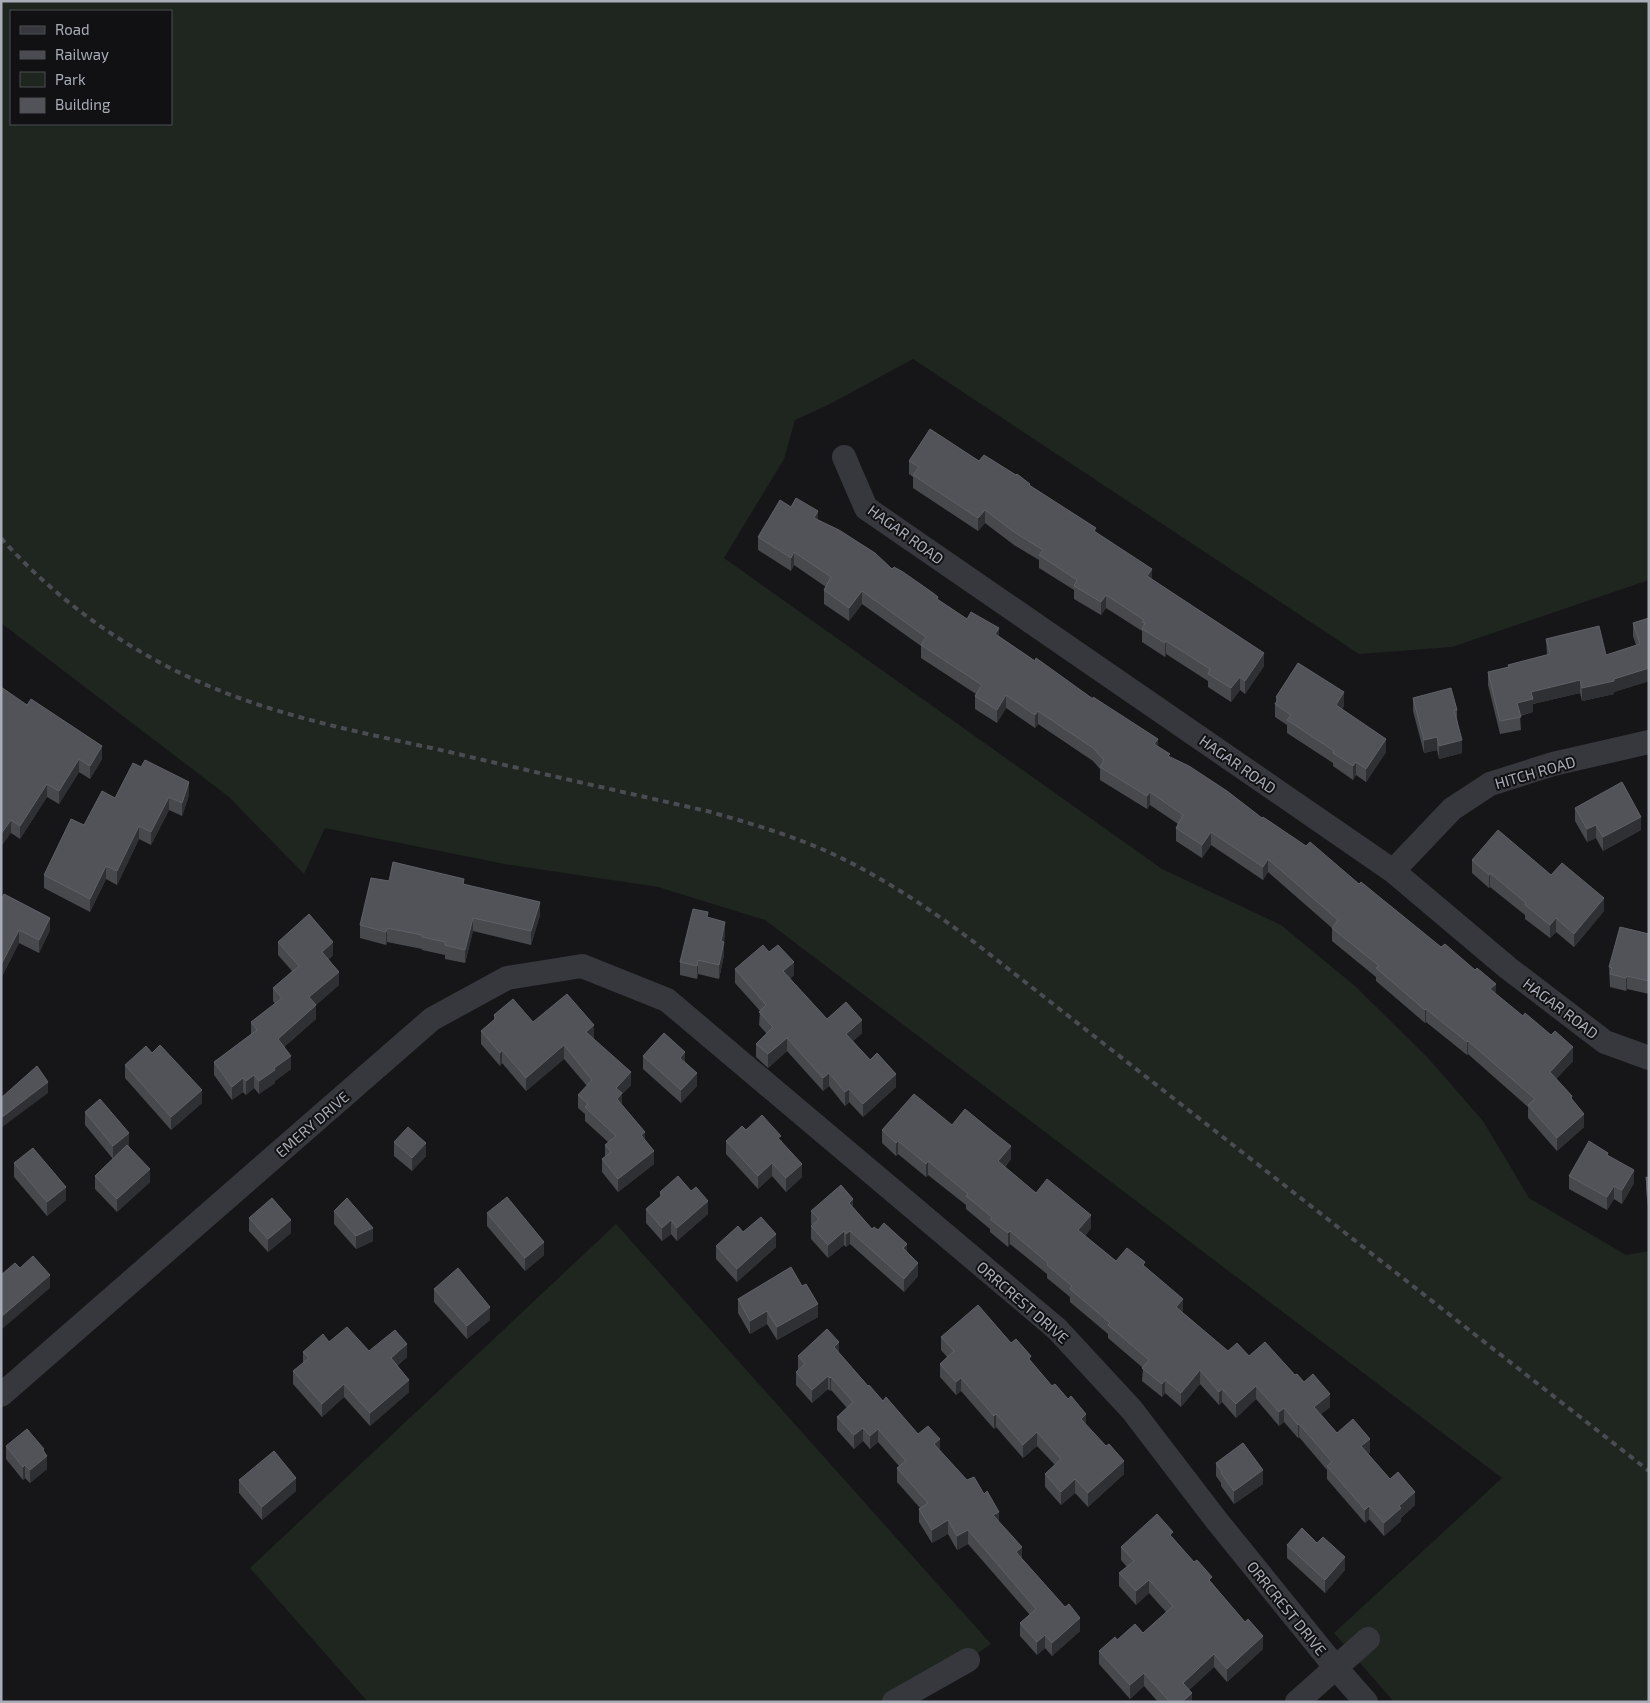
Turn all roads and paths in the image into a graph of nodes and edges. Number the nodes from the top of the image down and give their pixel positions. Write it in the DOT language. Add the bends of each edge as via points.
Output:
graph roads {
  1 [pos="844,458"];
  2 [pos="1649,742"];
  3 [pos="1393,871"];
  4 [pos="667,1000"];
  5 [pos="1649,1058"];
  6 [pos="1,1395"];
  7 [pos="1368,1639"];
  8 [pos="968,1660"];
  9 [pos="1336,1668"];
  10 [pos="894,1702"];
  11 [pos="1296,1702"];
  12 [pos="1366,1702"];
  1 -- 3 [label="street, HAGAR ROAD" via="866,508"];
  2 -- 3 [label="street, HITCH ROAD" via="1553,764 1490,784 1452,809"];
  3 -- 5 [label="street, HAGAR ROAD" via="1508,968 1605,1042"];
  4 -- 6 [label="street, EMERY DRIVE" via="582,966 507,978 432,1019"];
  4 -- 9 [label="street, ORRCREST DRIVE" via="1057,1329 1132,1410"];
  7 -- 9 [label="street"];
  8 -- 10 [label="street"];
  9 -- 11 [label="street"];
  9 -- 12 [label="street, ORRCREST DRIVE"];
}
